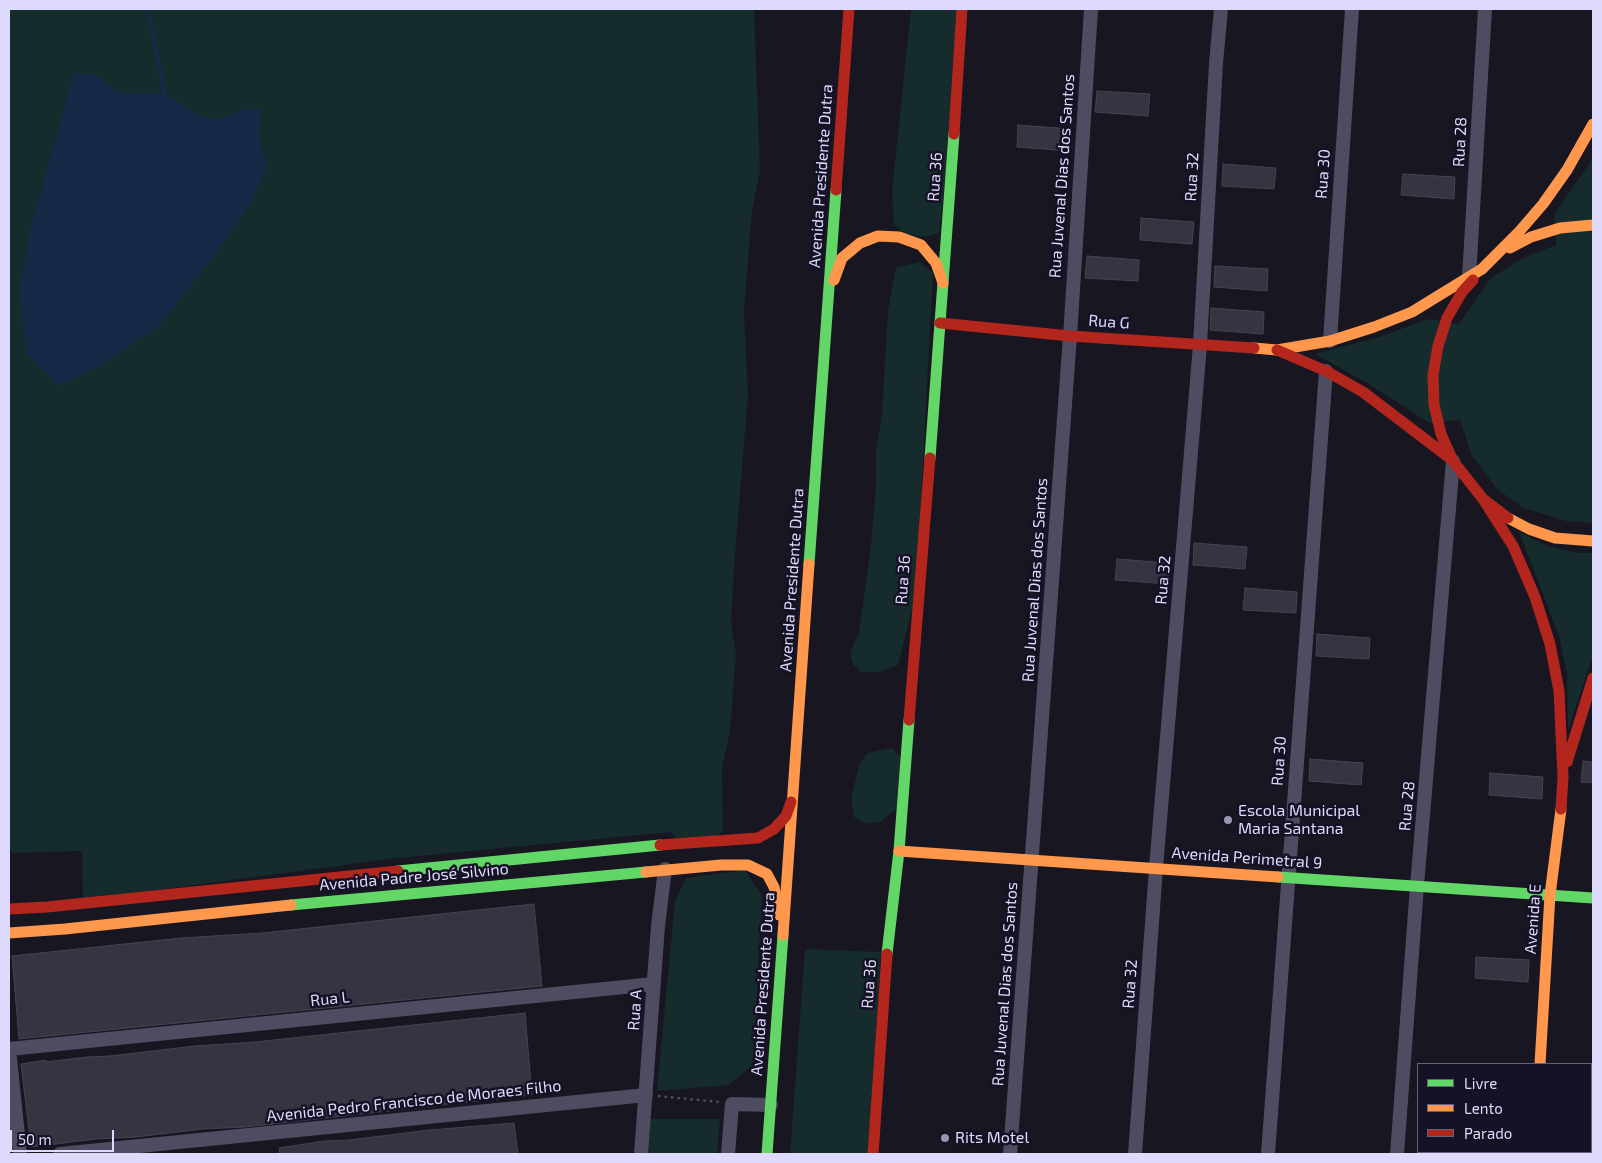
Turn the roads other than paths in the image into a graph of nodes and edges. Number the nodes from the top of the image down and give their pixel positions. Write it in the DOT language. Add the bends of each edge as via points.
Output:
graph roads {
  1 [pos="842,9"];
  2 [pos="849,9"];
  3 [pos="962,9"];
  4 [pos="1091,9"];
  5 [pos="1221,9"];
  6 [pos="1352,9"];
  7 [pos="1485,9"];
  8 [pos="844,73"];
  9 [pos="1593,124"];
  10 [pos="1593,225"];
  11 [pos="1482,269"];
  12 [pos="1469,277"];
  13 [pos="943,283"];
  14 [pos="830,292"];
  15 [pos="940,322"];
  16 [pos="1070,336"];
  17 [pos="1330,340"];
  18 [pos="1200,345"];
  19 [pos="1277,350"];
  20 [pos="1326,371"];
  21 [pos="1453,461"];
  22 [pos="1483,499"];
  23 [pos="1593,541"];
  24 [pos="1593,678"];
  25 [pos="1563,777"];
  26 [pos="793,796"];
  27 [pos="898,851"];
  28 [pos="1032,861"];
  29 [pos="1156,868"];
  30 [pos="665,869"];
  31 [pos="1287,878"];
  32 [pos="1417,886"];
  33 [pos="1550,895"];
  34 [pos="1593,898"];
  35 [pos="9,909"];
  36 [pos="782,926"];
  37 [pos="9,933"];
  38 [pos="654,984"];
  39 [pos="9,1049"];
  40 [pos="1540,1063"];
  41 [pos="646,1095"];
  42 [pos="771,1105"];
  43 [pos="20,1154"];
  44 [pos="60,1154"];
  45 [pos="641,1154"];
  46 [pos="728,1154"];
  47 [pos="767,1154"];
  48 [pos="873,1154"];
  49 [pos="1010,1154"];
  50 [pos="1135,1154"];
  51 [pos="1268,1154"];
  52 [pos="1397,1154"];
  1 -- 8 [label="main road"];
  2 -- 8 [label="main road, Avenida Presidente Dutra"];
  3 -- 13 [label="main road, Rua 36"];
  4 -- 16 [label="street, Rua Juvenal Dias dos Santos"];
  5 -- 18 [label="street, Rua 32"];
  6 -- 17 [label="street, Rua 30"];
  7 -- 12 [label="street, Rua 28"];
  8 -- 14 [label="main road, Avenida Presidente Dutra"];
  9 -- 11 [label="main road" via="1543,204"];
  10 -- 11 [label="main road" via="1560,228 1531,237"];
  11 -- 12 [label="main road"];
  11 -- 21 [label="main road" via="1462,292 1447,318 1433,375 1434,405 1441,434"];
  12 -- 17 [label="main road" via="1412,312 1374,328"];
  13 -- 14 [label="main road" via="936,263 920,245 899,237 878,236 860,243 842,258"];
  13 -- 15 [label="main road, Rua 36"];
  14 -- 26 [label="main road, Avenida Presidente Dutra"];
  15 -- 16 [label="main road, Rua G"];
  15 -- 27 [label="main road, Rua 36"];
  16 -- 18 [label="main road, Rua G"];
  16 -- 28 [label="street, Rua Juvenal Dias dos Santos"];
  17 -- 19 [label="main road"];
  18 -- 19 [label="main road, Rua G"];
  18 -- 29 [label="street, Rua 32"];
  19 -- 20 [label="main road"];
  20 -- 21 [label="main road" via="1363,392"];
  20 -- 31 [label="street, Rua 30"];
  21 -- 22 [label="main road"];
  21 -- 32 [label="street, Rua 28"];
  22 -- 23 [label="main road" via="1529,529 1555,538"];
  22 -- 25 [label="main road" via="1513,546 1535,597 1550,644 1559,691"];
  24 -- 25 [label="main road"];
  25 -- 33 [label="main road, Avenida E"];
  26 -- 35 [label="main road, Avenida Padre José Silvino" via="786,816 774,829 758,838 666,844"];
  26 -- 36 [label="main road, Avenida Presidente Dutra"];
  27 -- 28 [label="main road, Avenida Perimetral 9"];
  27 -- 48 [label="main road, Rua 36"];
  28 -- 29 [label="main road, Avenida Perimetral 9"];
  28 -- 49 [label="street, Rua Juvenal Dias dos Santos"];
  29 -- 31 [label="main road, Avenida Perimetral 9"];
  29 -- 50 [label="street, Rua 32"];
  30 -- 36 [label="main road, Avenida Padre José Silvino" via="748,865 767,874 774,887"];
  30 -- 37 [label="main road, Avenida Padre José Silvino"];
  30 -- 38 [label="street, Rua A"];
  31 -- 32 [label="main road, Avenida Perimetral 9"];
  31 -- 51 [label="street, Rua 30"];
  32 -- 33 [label="main road, Avenida Perimetral 9"];
  32 -- 52 [label="street, Rua 28"];
  33 -- 34 [label="main road, Avenida Perimetral 9"];
  33 -- 40 [label="main road, Avenida E"];
  36 -- 42 [label="main road, Avenida Presidente Dutra"];
  38 -- 39 [label="street, Rua L"];
  38 -- 41 [label="street, Rua A"];
  39 -- 43 [label="street"];
  41 -- 44 [label="street, Avenida Pedro Francisco de Moraes Filho"];
  41 -- 45 [label="street, Rua A"];
  42 -- 46 [label="street" via="732,1104"];
  42 -- 47 [label="main road, Avenida Presidente Dutra"];
}
